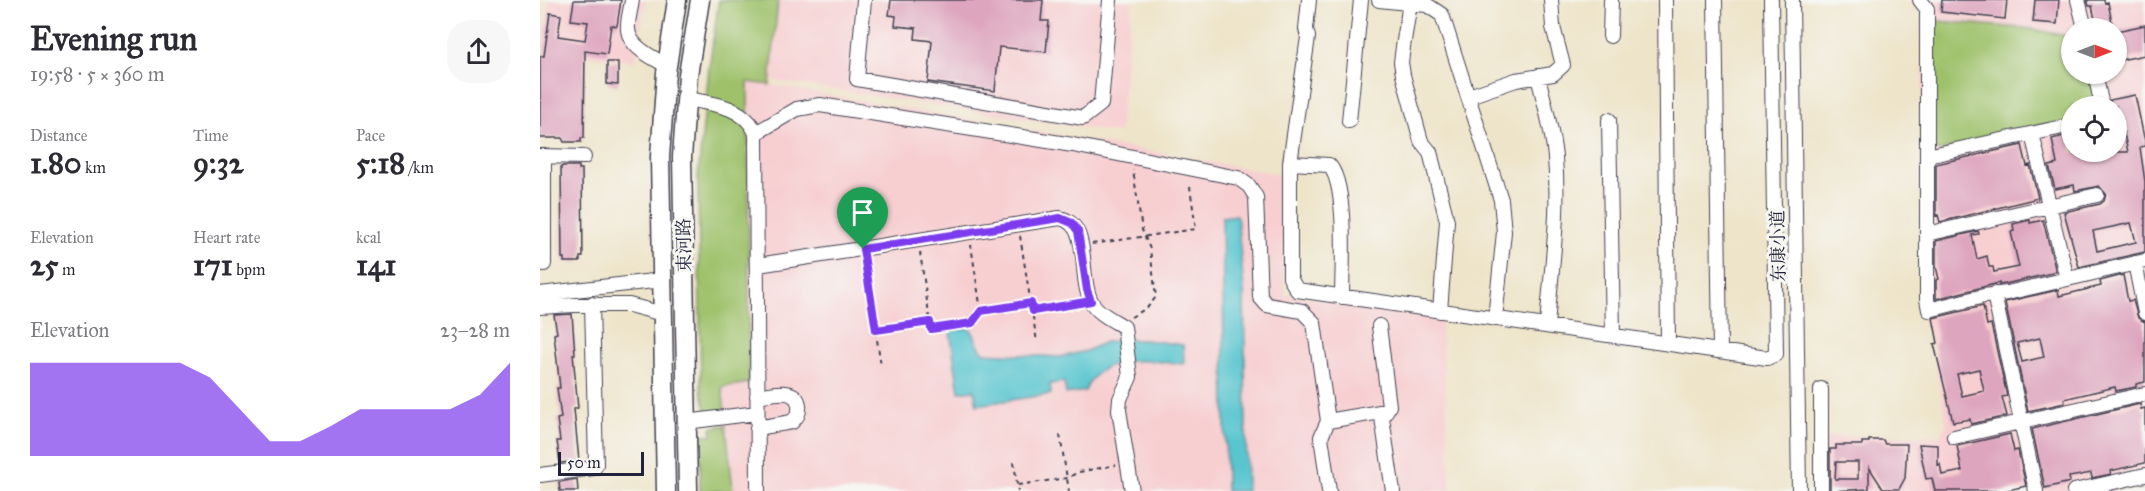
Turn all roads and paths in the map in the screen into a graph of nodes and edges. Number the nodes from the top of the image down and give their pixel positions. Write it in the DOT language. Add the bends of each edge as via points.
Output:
graph roads {
  1 [pos="632,0"];
  2 [pos="677,0"];
  3 [pos="700,0"];
  4 [pos="706,0"];
  5 [pos="864,0"];
  6 [pos="1110,0"];
  7 [pos="1309,0"];
  8 [pos="1361,0"];
  9 [pos="1379,0"];
  10 [pos="1551,0"];
  11 [pos="1611,0"];
  12 [pos="1665,0"];
  13 [pos="1715,0"];
  14 [pos="1771,0"];
  15 [pos="1792,0"];
  16 [pos="1920,0"];
  17 [pos="2079,0"];
  18 [pos="1418,2"];
  19 [pos="2083,18"];
  20 [pos="1610,36"];
  21 [pos="668,66"];
  22 [pos="1538,76"];
  23 [pos="1469,96"];
  24 [pos="692,100"];
  25 [pos="1609,120"];
  26 [pos="1348,122"];
  27 [pos="2061,127"];
  28 [pos="756,133"];
  29 [pos="2032,134"];
  30 [pos="542,156"];
  31 [pos="1927,156"];
  32 [pos="584,157"];
  33 [pos="1290,163"];
  34 [pos="1132,167"];
  35 [pos="1190,187"];
  36 [pos="2097,195"];
  37 [pos="2049,206"];
  38 [pos="1018,224"];
  39 [pos="969,232"];
  40 [pos="1927,234"];
  41 [pos="1145,237"];
  42 [pos="918,240"];
  43 [pos="1081,246"];
  44 [pos="863,249"];
  45 [pos="2140,262"];
  46 [pos="544,264"];
  47 [pos="758,265"];
  48 [pos="2067,279"];
  49 [pos="662,280"];
  50 [pos="540,294"];
  51 [pos="1994,294"];
  52 [pos="1342,297"];
  53 [pos="1091,301"];
  54 [pos="1031,303"];
  55 [pos="592,304"];
  56 [pos="540,307"];
  57 [pos="981,311"];
  58 [pos="1033,311"];
  59 [pos="1440,311"];
  60 [pos="2145,313"];
  61 [pos="663,314"];
  62 [pos="1495,319"];
  63 [pos="930,322"];
  64 [pos="1120,324"];
  65 [pos="1379,326"];
  66 [pos="1547,326"];
  67 [pos="876,330"];
  68 [pos="1613,335"];
  69 [pos="1037,342"];
  70 [pos="1668,343"];
  71 [pos="1720,350"];
  72 [pos="881,366"];
  73 [pos="1821,389"];
  74 [pos="2145,394"];
  75 [pos="757,396"];
  76 [pos="1386,411"];
  77 [pos="757,413"];
  78 [pos="1328,421"];
  79 [pos="2021,422"];
  80 [pos="691,425"];
  81 [pos="757,428"];
  82 [pos="1060,435"];
  83 [pos="1954,437"];
  84 [pos="1014,462"];
  85 [pos="1127,463"];
  86 [pos="540,475"];
  87 [pos="2145,476"];
  88 [pos="1067,478"];
  89 [pos="1018,485"];
  90 [pos="666,491"];
  91 [pos="688,491"];
  92 [pos="696,491"];
  93 [pos="758,491"];
  94 [pos="1018,491"];
  95 [pos="1069,491"];
  96 [pos="1132,491"];
  97 [pos="1329,491"];
  98 [pos="1393,491"];
  99 [pos="1799,491"];
  100 [pos="1821,491"];
  101 [pos="2036,491"];
  102 [pos="2074,491"];
  1 -- 21 [label="street" via="628,30 631,38 641,50"];
  2 -- 21 [label="main road, 束河路"];
  3 -- 80 [label="main road, 束河路" via="688,75 682,157"];
  4 -- 24 [label="street"];
  5 -- 6 [label="street" via="857,79 1083,118 1101,104"];
  7 -- 33 [label="street" via="1308,37"];
  8 -- 26 [label="street"];
  9 -- 18 [label="street"];
  10 -- 22 [label="street" via="1563,65 1553,74"];
  11 -- 20 [label="street"];
  12 -- 70 [label="street"];
  13 -- 71 [label="street"];
  14 -- 71 [label="street" via="1776,354 1767,358"];
  15 -- 99 [label="street, 东康小道"];
  16 -- 31 [label="street" via="1927,9"];
  17 -- 19 [label="street"];
  18 -- 23 [label="street" via="1442,15"];
  18 -- 59 [label="street" via="1403,47 1403,75 1421,141 1430,152 1447,221"];
  21 -- 49 [label="main road, 束河路" via="660,157"];
  22 -- 23 [label="street"];
  22 -- 66 [label="street" via="1556,160"];
  23 -- 62 [label="street" via="1503,211"];
  24 -- 28 [label="street" via="737,111 751,122"];
  24 -- 80 [label="street"];
  25 -- 68 [label="street"];
  27 -- 29 [label="street"];
  28 -- 47 [label="street"];
  28 -- 78 [label="street" via="797,109 820,105 1073,145 1238,178 1256,197 1260,297 1271,306 1302,311 1314,323"];
  29 -- 31 [label="street"];
  29 -- 37 [label="street"];
  30 -- 32 [label="street"];
  30 -- 46 [label="street"];
  31 -- 40 [label="street"];
  33 -- 52 [label="street" via="1292,283 1301,291"];
  33 -- 52 [label="street" via="1329,165 1334,171 1341,197"];
  34 -- 41 [label="path"];
  35 -- 41 [label="path" via="1196,229"];
  36 -- 37 [label="street"];
  37 -- 40 [label="street"];
  37 -- 48 [label="street"];
  38 -- 39 [label="street"];
  38 -- 43 [label="street" via="1064,219 1078,231"];
  38 -- 54 [label="path"];
  39 -- 42 [label="street"];
  39 -- 57 [label="path"];
  40 -- 51 [label="street" via="1929,310"];
  41 -- 43 [label="path"];
  41 -- 64 [label="path" via="1156,297 1142,312"];
  42 -- 44 [label="street"];
  42 -- 63 [label="path"];
  43 -- 53 [label="street"];
  44 -- 47 [label="street"];
  44 -- 67 [label="path"];
  45 -- 48 [label="street"];
  45 -- 60 [label="street"];
  47 -- 75 [label="street"];
  48 -- 51 [label="street"];
  49 -- 50 [label="street"];
  49 -- 61 [label="main road, 束河路"];
  51 -- 79 [label="street"];
  52 -- 59 [label="street"];
  53 -- 58 [label="path"];
  53 -- 64 [label="street"];
  54 -- 57 [label="path"];
  54 -- 58 [label="path"];
  55 -- 56 [label="street"];
  55 -- 61 [label="street" via="629,305"];
  55 -- 86 [label="street" via="596,465"];
  57 -- 63 [label="path" via="972,323 931,329"];
  58 -- 69 [label="path"];
  59 -- 62 [label="street"];
  61 -- 90 [label="main road, 束河路"];
  62 -- 66 [label="street"];
  63 -- 67 [label="path"];
  64 -- 85 [label="street" via="1131,371 1119,404"];
  65 -- 76 [label="street" via="1389,406"];
  66 -- 68 [label="street"];
  67 -- 72 [label="path"];
  68 -- 70 [label="street"];
  70 -- 71 [label="street"];
  73 -- 100 [label="street"];
  74 -- 79 [label="street"];
  75 -- 77 [label="street"];
  75 -- 81 [label="street" via="787,392 799,407 792,422"];
  76 -- 78 [label="street"];
  76 -- 98 [label="street" via="1382,418"];
  77 -- 80 [label="street"];
  77 -- 81 [label="street"];
  78 -- 97 [label="street" via="1321,437"];
  79 -- 83 [label="street"];
  79 -- 101 [label="street"];
  80 -- 91 [label="main road, 束河路"];
  80 -- 92 [label="street"];
  81 -- 93 [label="street"];
  82 -- 88 [label="path"];
  84 -- 89 [label="path"];
  85 -- 88 [label="path"];
  85 -- 96 [label="street"];
  87 -- 102 [label="street"];
  88 -- 89 [label="path"];
  88 -- 95 [label="path"];
  89 -- 94 [label="path"];
}
